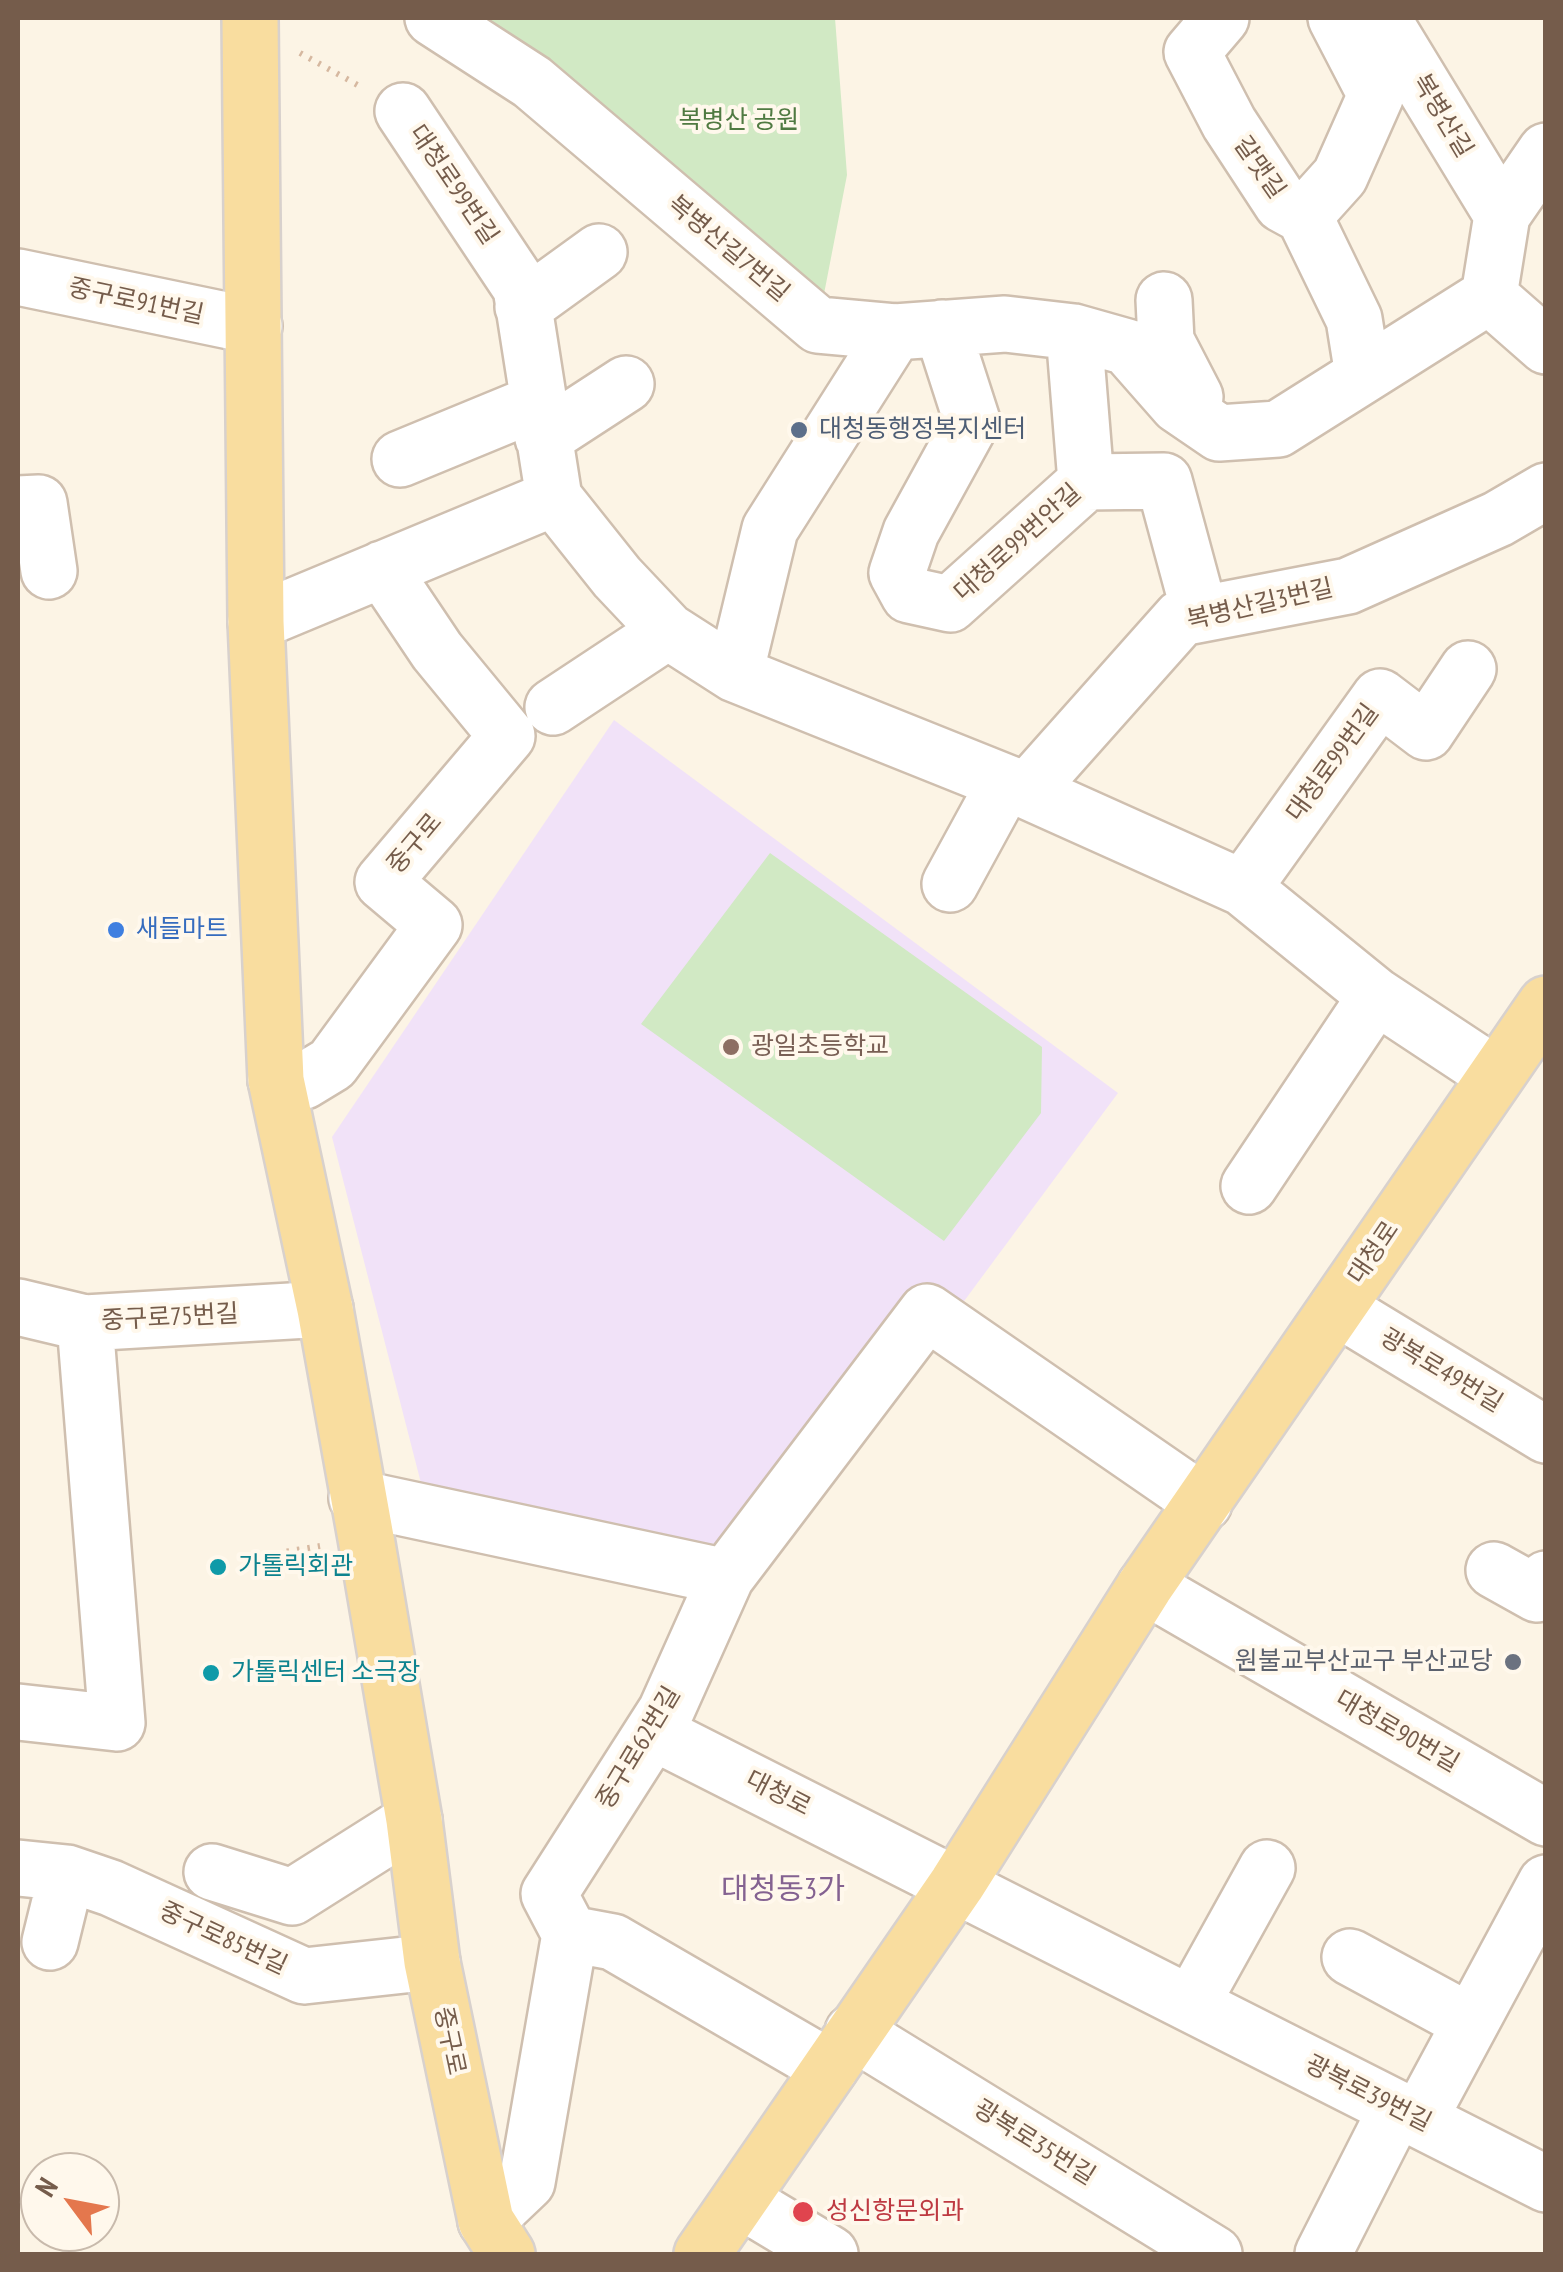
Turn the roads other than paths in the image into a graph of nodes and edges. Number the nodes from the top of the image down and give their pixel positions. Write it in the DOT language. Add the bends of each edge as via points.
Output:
graph roads {
  1 [pos="434,18"];
  2 [pos="1221,18"];
  3 [pos="1336,18"];
  4 [pos="1382,18"];
  5 [pos="246,20"];
  6 [pos="404,111"];
  7 [pos="1546,151"];
  8 [pos="1304,216"];
  9 [pos="1502,216"];
  10 [pos="599,252"];
  11 [pos="18,277"];
  12 [pos="1489,296"];
  13 [pos="1164,300"];
  14 [pos="523,307"];
  15 [pos="254,326"];
  16 [pos="919,330"];
  17 [pos="1074,332"];
  18 [pos="1546,346"];
  19 [pos="1363,376"];
  20 [pos="626,384"];
  21 [pos="540,421"];
  22 [pos="1218,434"];
  23 [pos="400,459"];
  24 [pos="1086,482"];
  25 [pos="1546,490"];
  26 [pos="554,498"];
  27 [pos="18,504"];
  28 [pos="382,569"];
  29 [pos="49,571"];
  30 [pos="1200,614"];
  31 [pos="256,622"];
  32 [pos="668,631"];
  33 [pos="1468,669"];
  34 [pos="735,674"];
  35 [pos="553,706"];
  36 [pos="1016,788"];
  37 [pos="950,884"];
  38 [pos="1243,888"];
  39 [pos="1376,996"];
  40 [pos="1528,1038"];
  41 [pos="276,1080"];
  42 [pos="1249,1186"];
  43 [pos="18,1307"];
  44 [pos="325,1308"];
  45 [pos="1337,1308"];
  46 [pos="85,1323"];
  47 [pos="1546,1435"];
  48 [pos="358,1498"];
  49 [pos="1204,1503"];
  50 [pos="726,1577"];
  51 [pos="1145,1586"];
  52 [pos="18,1712"];
  53 [pos="653,1732"];
  54 [pos="1546,1818"];
  55 [pos="414,1820"];
  56 [pos="1267,1868"];
  57 [pos="42,1870"];
  58 [pos="212,1872"];
  59 [pos="1546,1883"];
  60 [pos="957,1884"];
  61 [pos="570,1934"];
  62 [pos="30,1957"];
  63 [pos="1350,1957"];
  64 [pos="432,1962"];
  65 [pos="1192,2003"];
  66 [pos="1470,2022"];
  67 [pos="842,2050"];
  68 [pos="1408,2115"];
  69 [pos="1546,2184"];
  70 [pos="740,2200"];
  71 [pos="490,2243"];
  72 [pos="702,2254"];
  73 [pos="830,2254"];
  74 [pos="1214,2254"];
  75 [pos="1323,2254"];
  1 -- 16 [label="street, 복병산길7번길" via="532,82 818,325"];
  2 -- 8 [label="street, 갈맷길" via="1192,52 1282,204"];
  3 -- 8 [label="street" via="1376,95 1340,176"];
  4 -- 9 [label="street, 복병산길"];
  5 -- 15 [label="main road, 중구로"];
  6 -- 14 [label="street, 대청로99번길" via="521,288"];
  7 -- 9 [label="street"];
  8 -- 19 [label="street, 갈맷길" via="1354,319"];
  9 -- 12 [label="street"];
  10 -- 14 [label="street"];
  11 -- 15 [label="street, 중구로91번길"];
  12 -- 18 [label="street"];
  12 -- 19 [label="street"];
  13 -- 22 [label="street" via="1166,341"];
  14 -- 21 [label="street, 대청로99번길"];
  15 -- 31 [label="main road, 중구로"];
  16 -- 17 [label="street, 복병산길7번길" via="1004,324"];
  16 -- 24 [label="street, 대청로99번안길" via="972,421 911,532 897,573 909,595 950,604"];
  16 -- 34 [label="street" via="770,529"];
  17 -- 22 [label="street, 복병산길7번길" via="1127,347 1178,405"];
  17 -- 24 [label="street"];
  19 -- 22 [label="street" via="1278,429"];
  20 -- 21 [label="street"];
  21 -- 23 [label="street"];
  21 -- 26 [label="street, 대청로99번길"];
  24 -- 30 [label="street, 대청로99번안길" via="1164,482"];
  25 -- 30 [label="street, 복병산길3번길" via="1498,519 1348,586"];
  26 -- 28 [label="street"];
  26 -- 32 [label="street, 대청로99번길"];
  27 -- 29 [label="street" via="40,504"];
  28 -- 31 [label="street"];
  28 -- 41 [label="street, 중구로" via="506,736 383,882 434,925 332,1064 304,1082"];
  30 -- 36 [label="street, 복병산길3번길" via="1182,618"];
  31 -- 41 [label="main road, 중구로"];
  32 -- 34 [label="street, 대청로99번길"];
  32 -- 35 [label="street"];
  33 -- 38 [label="street, 대청로99번길" via="1426,732 1380,697"];
  34 -- 36 [label="street, 대청로99번길"];
  36 -- 37 [label="street"];
  36 -- 38 [label="street, 대청로99번길"];
  38 -- 39 [label="street, 대청로99번길"];
  39 -- 40 [label="street, 대청로99번길"];
  39 -- 42 [label="street"];
  40 -- 45 [label="main road, 대청로"];
  41 -- 44 [label="main road, 중구로"];
  43 -- 46 [label="street, 중구로75번길"];
  44 -- 46 [label="street, 중구로75번길"];
  44 -- 48 [label="main road, 중구로"];
  45 -- 47 [label="street, 광복로49번길"];
  45 -- 49 [label="main road, 대청로"];
  46 -- 52 [label="street" via="116,1723"];
  48 -- 50 [label="street"];
  48 -- 55 [label="main road, 중구로"];
  49 -- 50 [label="street, 중구로62번길" via="927,1312"];
  49 -- 51 [label="main road, 대청로"];
  50 -- 53 [label="street, 중구로62번길"];
  51 -- 54 [label="street, 대청로90번길"];
  51 -- 60 [label="main road, 대청로"];
  53 -- 60 [label="street, 대청로"];
  53 -- 61 [label="street, 중구로62번길" via="549,1894"];
  55 -- 58 [label="street" via="292,1897"];
  55 -- 64 [label="main road, 중구로"];
  56 -- 65 [label="street"];
  57 -- 62 [label="street"];
  57 -- 64 [label="street, 중구로85번길" via="111,1888 304,1976"];
  59 -- 66 [label="street"];
  60 -- 65 [label="street, 광복로39번길"];
  60 -- 67 [label="main road, 대청로"];
  61 -- 67 [label="street" via="613,1942"];
  61 -- 71 [label="street" via="527,2182"];
  63 -- 66 [label="street"];
  64 -- 71 [label="main road, 중구로"];
  65 -- 68 [label="street, 광복로39번길"];
  66 -- 68 [label="street"];
  67 -- 70 [label="main road, 대청로"];
  67 -- 74 [label="street, 광복로35번길"];
  68 -- 69 [label="street, 광복로39번길"];
  68 -- 75 [label="street"];
  70 -- 72 [label="main road, 대청로"];
  70 -- 73 [label="street"];
}
